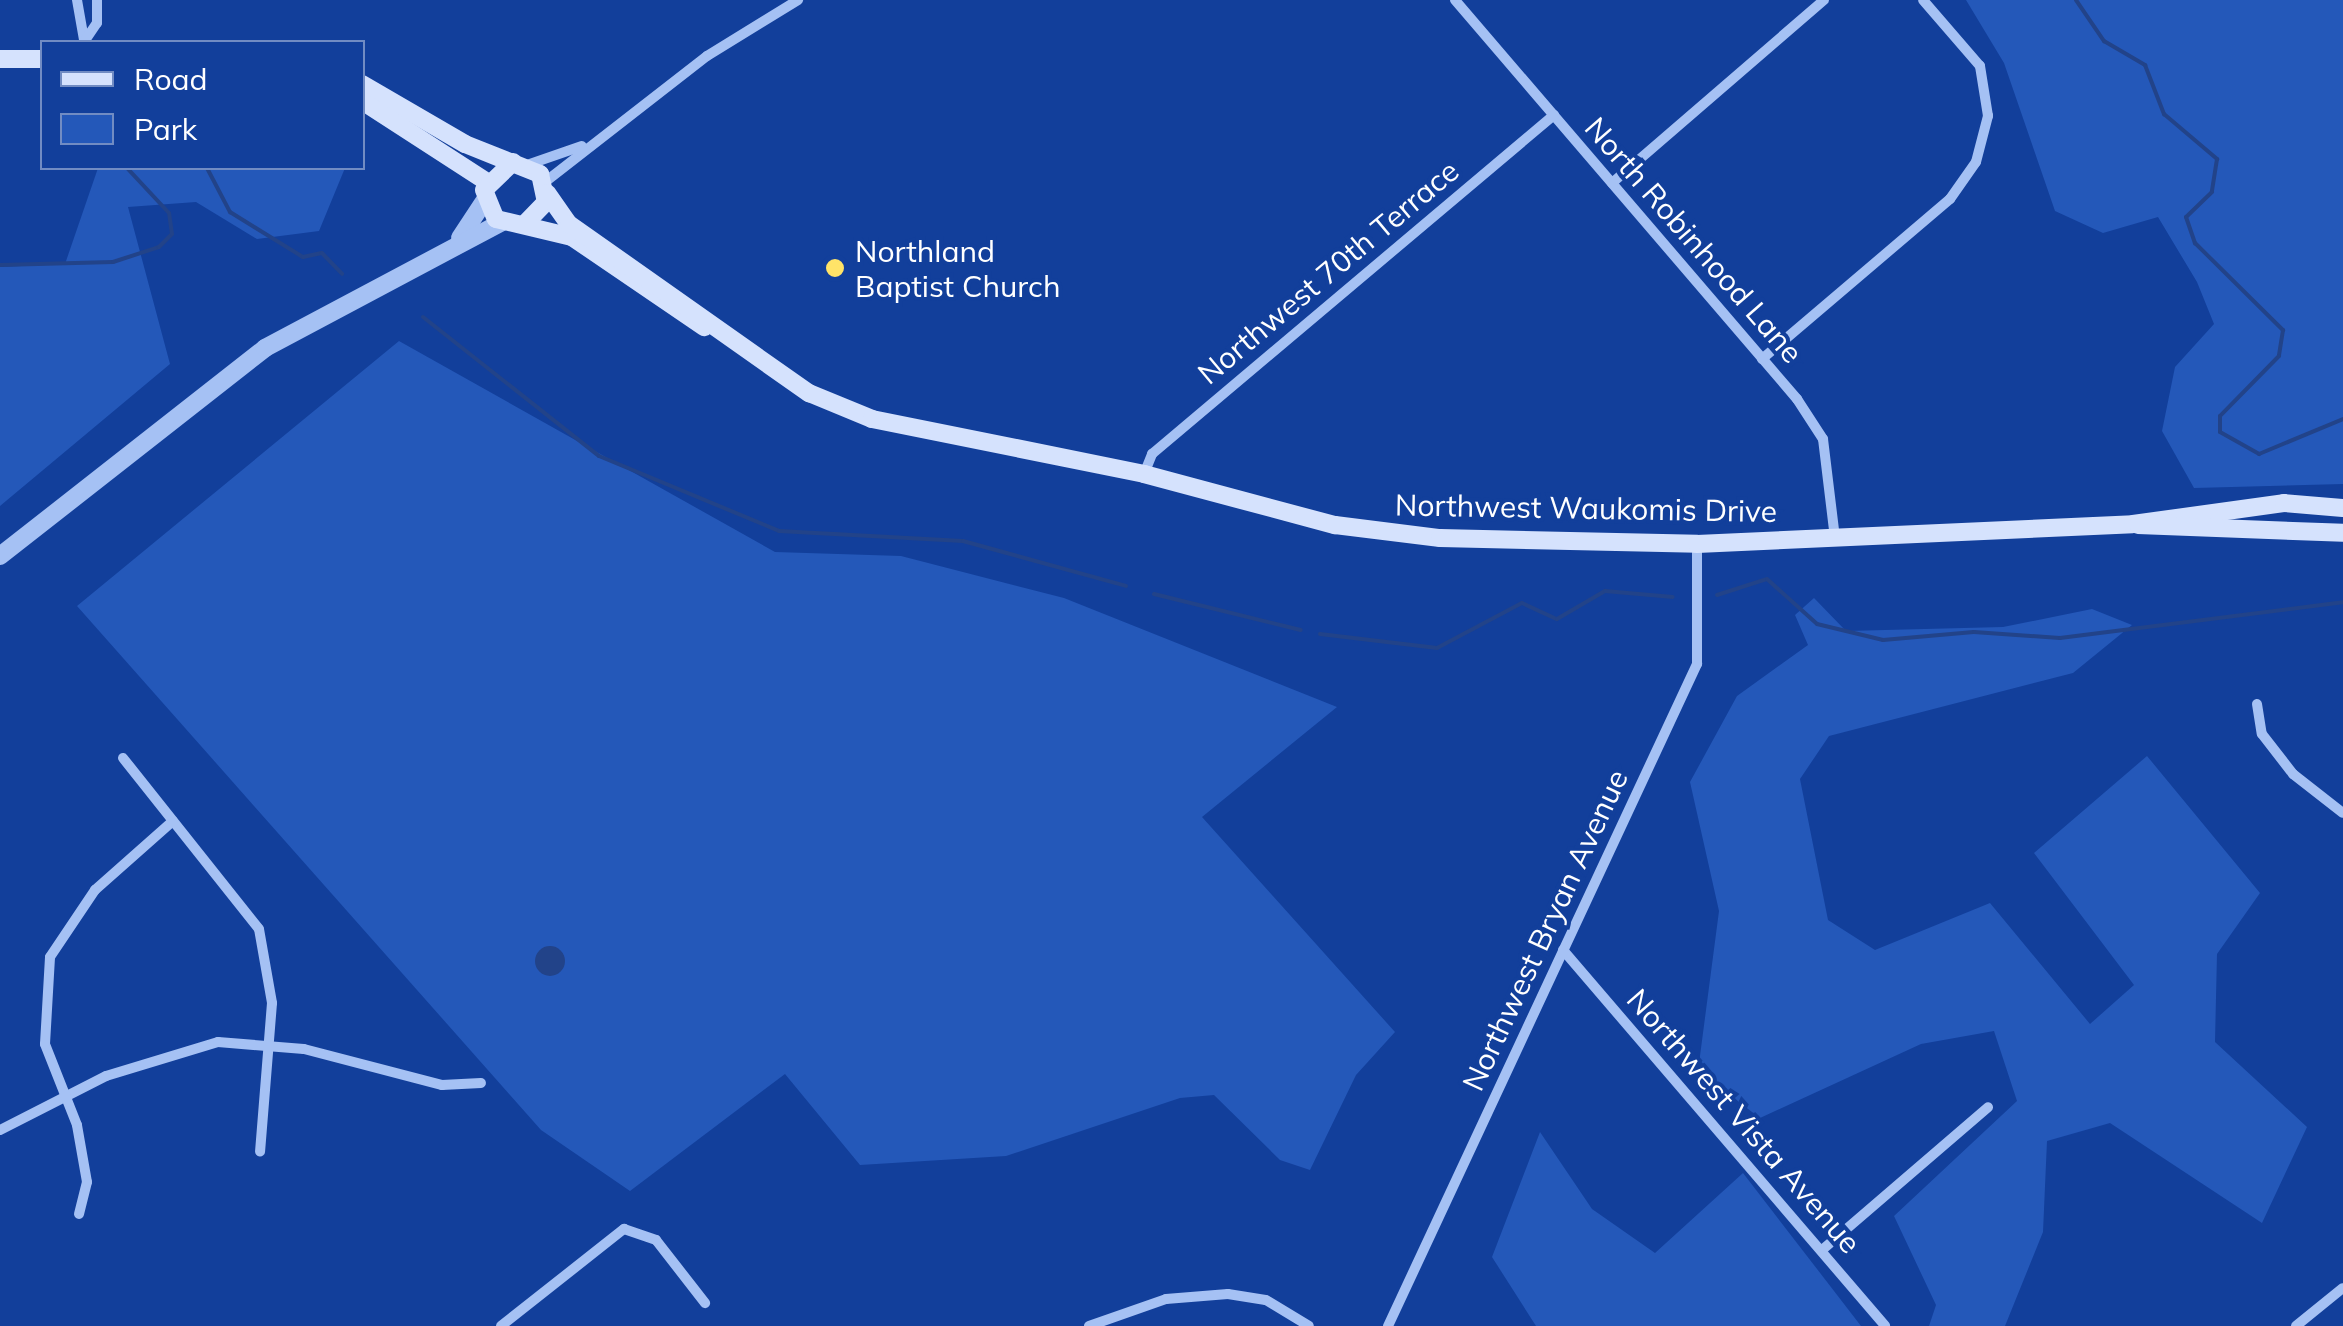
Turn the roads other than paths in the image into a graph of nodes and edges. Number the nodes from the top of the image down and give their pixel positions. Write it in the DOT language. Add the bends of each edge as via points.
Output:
graph roads {
  1 [pos="77,0"];
  2 [pos="97,0"];
  3 [pos="798,0"];
  4 [pos="1455,0"];
  5 [pos="1824,0"];
  6 [pos="1923,0"];
  7 [pos="84,40"];
  8 [pos="85,40"];
  9 [pos="0,59"];
  10 [pos="40,59"];
  11 [pos="365,86"];
  12 [pos="365,102"];
  13 [pos="1554,115"];
  14 [pos="593,145"];
  15 [pos="520,163"];
  16 [pos="1612,182"];
  17 [pos="546,188"];
  18 [pos="486,191"];
  19 [pos="502,222"];
  20 [pos="525,224"];
  21 [pos="435,263"];
  22 [pos="714,331"];
  23 [pos="1762,359"];
  24 [pos="1144,474"];
  25 [pos="2343,508"];
  26 [pos="2133,524"];
  27 [pos="2343,533"];
  28 [pos="1835,539"];
  29 [pos="1697,544"];
  30 [pos="0,556"];
  31 [pos="2258,704"];
  32 [pos="123,758"];
  33 [pos="2343,813"];
  34 [pos="173,821"];
  35 [pos="1563,950"];
  36 [pos="266,1045"];
  37 [pos="480,1084"];
  38 [pos="62,1099"];
  39 [pos="1988,1107"];
  40 [pos="0,1130"];
  41 [pos="260,1152"];
  42 [pos="80,1214"];
  43 [pos="1822,1250"];
  44 [pos="2343,1288"];
  45 [pos="706,1303"];
  46 [pos="501,1326"];
  47 [pos="1089,1326"];
  48 [pos="1309,1326"];
  49 [pos="1388,1326"];
  50 [pos="1885,1326"];
  51 [pos="2296,1326"];
  1 -- 7 [label="street"];
  2 -- 8 [label="street" via="97,23"];
  3 -- 14 [label="street"];
  4 -- 13 [label="street, North Robinhood Lane"];
  5 -- 16 [label="street"];
  6 -- 23 [label="street" via="1980,66 1988,116 1976,162 1950,199"];
  9 -- 10 [label="main road"];
  11 -- 15 [label="main road"];
  12 -- 18 [label="main road"];
  13 -- 16 [label="street, North Robinhood Lane"];
  13 -- 24 [label="street, Northwest 70th Terrace" via="1152,454"];
  14 -- 15 [label="street"];
  14 -- 17 [label="street"];
  15 -- 17 [label="main road, Northwest Waukomis Drive"];
  15 -- 18 [label="main road"];
  16 -- 23 [label="street, North Robinhood Lane"];
  17 -- 20 [label="main road"];
  17 -- 22 [label="main road, Northwest Waukomis Drive" via="569,224"];
  18 -- 19 [label="main road"];
  18 -- 21 [label="street"];
  19 -- 20 [label="main road, Northwest Waukomis Drive"];
  19 -- 21 [label="street"];
  20 -- 22 [label="main road, Northwest Waukomis Drive" via="572,237"];
  21 -- 30 [label="street" via="265,348"];
  22 -- 24 [label="main road, Northwest Waukomis Drive" via="809,394 872,419"];
  23 -- 28 [label="street, North Robinhood Lane" via="1823,439"];
  24 -- 29 [label="main road, Northwest Waukomis Drive" via="1334,525"];
  25 -- 26 [label="main road, Northwest Waukomis Drive" via="2266,504"];
  26 -- 27 [label="main road, Northwest Waukomis Drive"];
  26 -- 28 [label="main road, Northwest Waukomis Drive"];
  28 -- 29 [label="main road, Northwest Waukomis Drive"];
  29 -- 35 [label="street, Northwest Bryan Avenue" via="1697,664"];
  31 -- 33 [label="street" via="2262,734 2293,774"];
  32 -- 34 [label="street"];
  34 -- 36 [label="street" via="259,929 269,961"];
  34 -- 38 [label="street" via="95,890 50,957 45,1044"];
  35 -- 43 [label="street, Northwest Vista Avenue"];
  35 -- 49 [label="street, Northwest Bryan Avenue"];
  36 -- 37 [label="street" via="442,1085"];
  36 -- 38 [label="street" via="164,1053"];
  36 -- 41 [label="street"];
  38 -- 40 [label="street"];
  38 -- 42 [label="street" via="87,1182"];
  39 -- 43 [label="street"];
  43 -- 50 [label="street, Northwest Vista Avenue"];
  44 -- 51 [label="street"];
  45 -- 46 [label="street" via="656,1240 624,1229"];
  47 -- 48 [label="street" via="1166,1298 1228,1294 1266,1300"];
}
